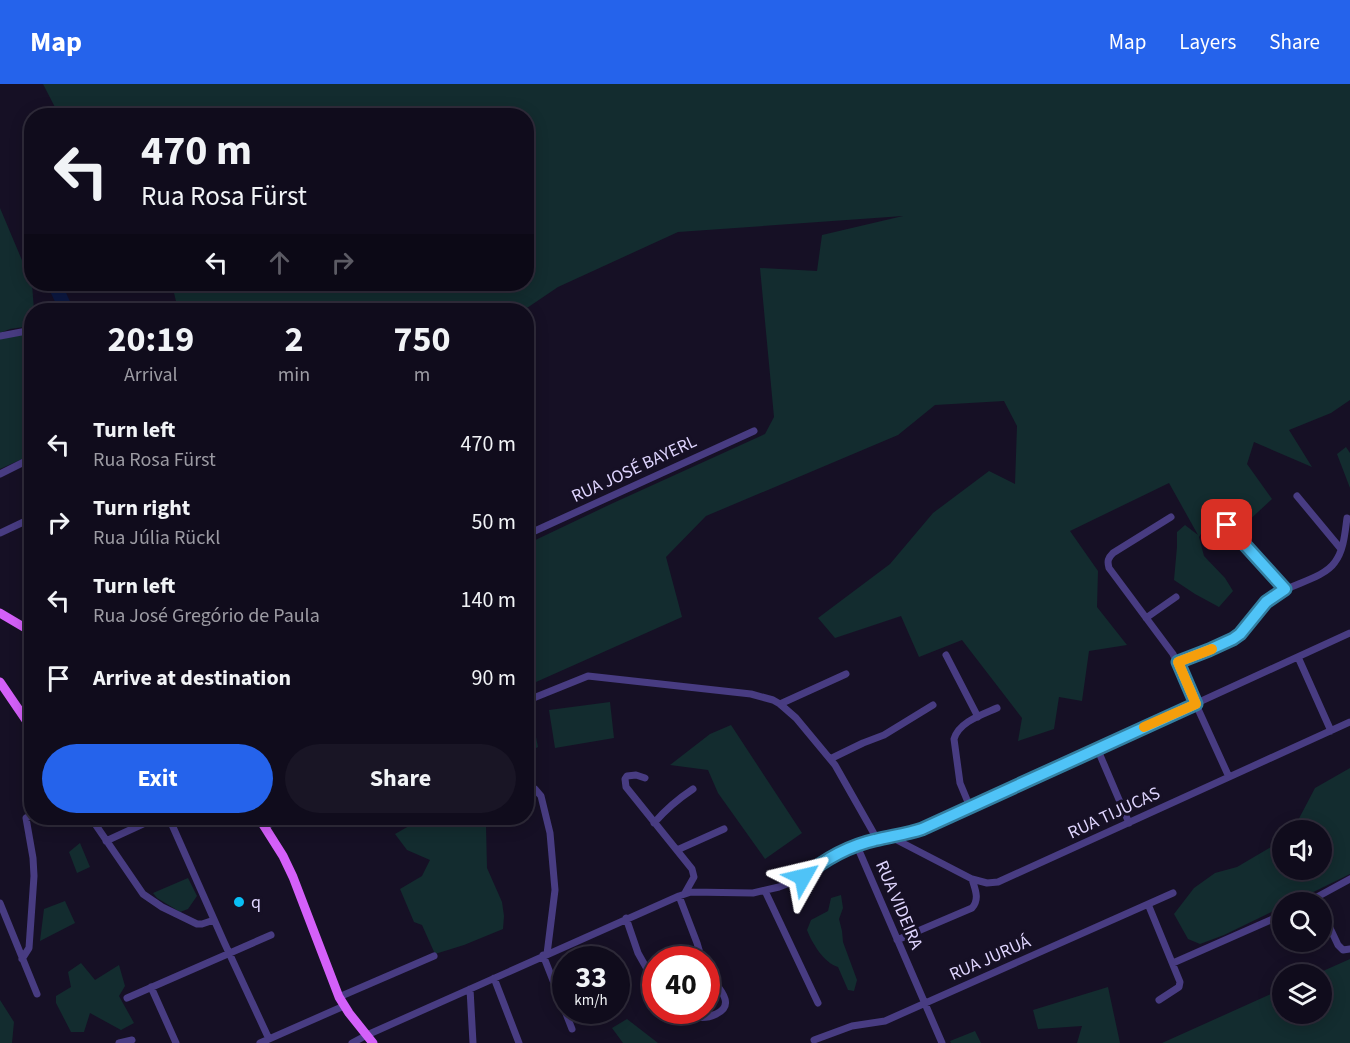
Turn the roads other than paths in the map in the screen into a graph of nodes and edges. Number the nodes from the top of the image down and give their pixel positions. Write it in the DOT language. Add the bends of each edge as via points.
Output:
graph roads {
  1 [pos="24,332"];
  2 [pos="0,336"];
  3 [pos="754,431"];
  4 [pos="24,462"];
  5 [pos="0,474"];
  6 [pos="1297,496"];
  7 [pos="1171,517"];
  8 [pos="1347,518"];
  9 [pos="24,522"];
  10 [pos="1227,525"];
  11 [pos="534,531"];
  12 [pos="0,532"];
  13 [pos="1341,549"];
  14 [pos="1285,589"];
  15 [pos="1176,597"];
  16 [pos="0,613"];
  17 [pos="1146,618"];
  18 [pos="24,627"];
  19 [pos="1350,633"];
  20 [pos="946,655"];
  21 [pos="1298,657"];
  22 [pos="1178,662"];
  23 [pos="846,674"];
  24 [pos="1,687"];
  25 [pos="534,698"];
  26 [pos="780,704"];
  27 [pos="1196,704"];
  28 [pos="933,705"];
  29 [pos="997,708"];
  30 [pos="978,717"];
  31 [pos="24,718"];
  32 [pos="1350,722"];
  33 [pos="1331,731"];
  34 [pos="1097,748"];
  35 [pos="830,759"];
  36 [pos="645,777"];
  37 [pos="1229,777"];
  38 [pos="534,789"];
  39 [pos="693,789"];
  40 [pos="970,807"];
  41 [pos="654,823"];
  42 [pos="1129,823"];
  43 [pos="27,825"];
  44 [pos="96,825"];
  45 [pos="141,825"];
  46 [pos="172,825"];
  47 [pos="269,825"];
  48 [pos="265,827"];
  49 [pos="724,829"];
  50 [pos="891,837"];
  51 [pos="877,839"];
  52 [pos="106,841"];
  53 [pos="857,846"];
  54 [pos="677,850"];
  55 [pos="972,879"];
  56 [pos="1350,879"];
  57 [pos="765,891"];
  58 [pos="1330,892"];
  59 [pos="1173,893"];
  60 [pos="682,894"];
  61 [pos="0,903"];
  62 [pos="1148,904"];
  63 [pos="626,918"];
  64 [pos="214,920"];
  65 [pos="1272,920"];
  66 [pos="1332,932"];
  67 [pos="271,935"];
  68 [pos="897,940"];
  69 [pos="698,946"];
  70 [pos="1350,950"];
  71 [pos="230,953"];
  72 [pos="545,954"];
  73 [pos="434,956"];
  74 [pos="22,958"];
  75 [pos="642,960"];
  76 [pos="1173,963"];
  77 [pos="494,978"];
  78 [pos="151,987"];
  79 [pos="470,989"];
  80 [pos="720,990"];
  81 [pos="37,994"];
  82 [pos="126,998"];
  83 [pos="1159,999"];
  84 [pos="342,1001"];
  85 [pos="818,1003"];
  86 [pos="925,1004"];
  87 [pos="720,1012"];
  88 [pos="572,1029"];
  89 [pos="367,1035"];
  90 [pos="269,1039"];
  91 [pos="132,1040"];
  92 [pos="814,1040"];
  93 [pos="119,1043"];
  94 [pos="176,1043"];
  95 [pos="260,1043"];
  96 [pos="352,1043"];
  97 [pos="373,1043"];
  98 [pos="473,1043"];
  99 [pos="519,1043"];
  100 [pos="942,1043"];
  1 -- 2 [label="street"];
  3 -- 11 [label="street, RUA JOSÉ BAYERL"];
  4 -- 5 [label="street"];
  6 -- 13 [label="street"];
  7 -- 17 [label="street" via="1113,553 1108,562"];
  8 -- 13 [label="street"];
  9 -- 12 [label="street"];
  10 -- 14 [label="street"];
  13 -- 14 [label="street" via="1328,570"];
  14 -- 22 [label="street" via="1266,602 1233,639"];
  15 -- 17 [label="street"];
  16 -- 18 [label="main road"];
  17 -- 22 [label="street"];
  19 -- 21 [label="street"];
  20 -- 30 [label="street"];
  21 -- 27 [label="street"];
  21 -- 33 [label="street"];
  22 -- 27 [label="street"];
  23 -- 26 [label="street"];
  24 -- 31 [label="main road"];
  25 -- 26 [label="street" via="588,676 752,694"];
  26 -- 35 [label="street"];
  27 -- 34 [label="street"];
  27 -- 37 [label="street"];
  28 -- 35 [label="street" via="884,735"];
  29 -- 30 [label="street"];
  30 -- 40 [label="street" via="961,727 954,739 960,783"];
  32 -- 33 [label="street, RUA TIJUCAS"];
  33 -- 37 [label="street, RUA TIJUCAS"];
  34 -- 40 [label="street"];
  34 -- 42 [label="street"];
  35 -- 51 [label="street"];
  36 -- 41 [label="street" via="631,775 625,783"];
  37 -- 42 [label="street, RUA TIJUCAS"];
  38 -- 72 [label="street" via="541,796 554,876 555,899"];
  39 -- 41 [label="street"];
  40 -- 50 [label="street" via="922,829"];
  41 -- 54 [label="street"];
  42 -- 55 [label="street, RUA TIJUCAS" via="1005,880 987,883"];
  43 -- 74 [label="street" via="34,867 28,948"];
  44 -- 52 [label="street"];
  45 -- 52 [label="street"];
  46 -- 64 [label="street"];
  47 -- 48 [label="street"];
  48 -- 84 [label="main road" via="297,885"];
  49 -- 54 [label="street"];
  50 -- 51 [label="street"];
  50 -- 55 [label="street, RUA TIJUCAS"];
  51 -- 53 [label="street"];
  52 -- 64 [label="street" via="149,899 197,924"];
  53 -- 57 [label="street" via="832,856 798,880"];
  53 -- 68 [label="street, RUA VIDEIRA"];
  54 -- 60 [label="street" via="694,874"];
  55 -- 68 [label="street" via="977,898 972,908"];
  56 -- 58 [label="street"];
  57 -- 60 [label="street"];
  57 -- 85 [label="street"];
  59 -- 62 [label="street, RUA JURUÁ"];
  60 -- 63 [label="street"];
  60 -- 69 [label="street"];
  61 -- 74 [label="street"];
  62 -- 76 [label="street"];
  62 -- 86 [label="street, RUA JURUÁ"];
  63 -- 72 [label="street"];
  63 -- 75 [label="street"];
  64 -- 71 [label="street"];
  65 -- 76 [label="street"];
  66 -- 70 [label="street" via="1343,950"];
  67 -- 71 [label="street"];
  68 -- 86 [label="street, RUA VIDEIRA"];
  71 -- 78 [label="street"];
  71 -- 90 [label="street"];
  72 -- 77 [label="street"];
  72 -- 88 [label="street"];
  73 -- 84 [label="street"];
  74 -- 81 [label="street"];
  76 -- 83 [label="street" via="1179,987"];
  77 -- 79 [label="street"];
  77 -- 99 [label="street"];
  78 -- 82 [label="street"];
  78 -- 94 [label="street"];
  79 -- 89 [label="street"];
  79 -- 98 [label="street"];
  80 -- 87 [label="street" via="726,1003"];
  84 -- 89 [label="main road"];
  84 -- 90 [label="street"];
  86 -- 92 [label="street, RUA JURUÁ" via="885,1021 852,1026"];
  86 -- 100 [label="street, RUA VIDEIRA"];
  89 -- 96 [label="street"];
  89 -- 97 [label="main road"];
  90 -- 95 [label="street"];
  91 -- 93 [label="street"];
}
